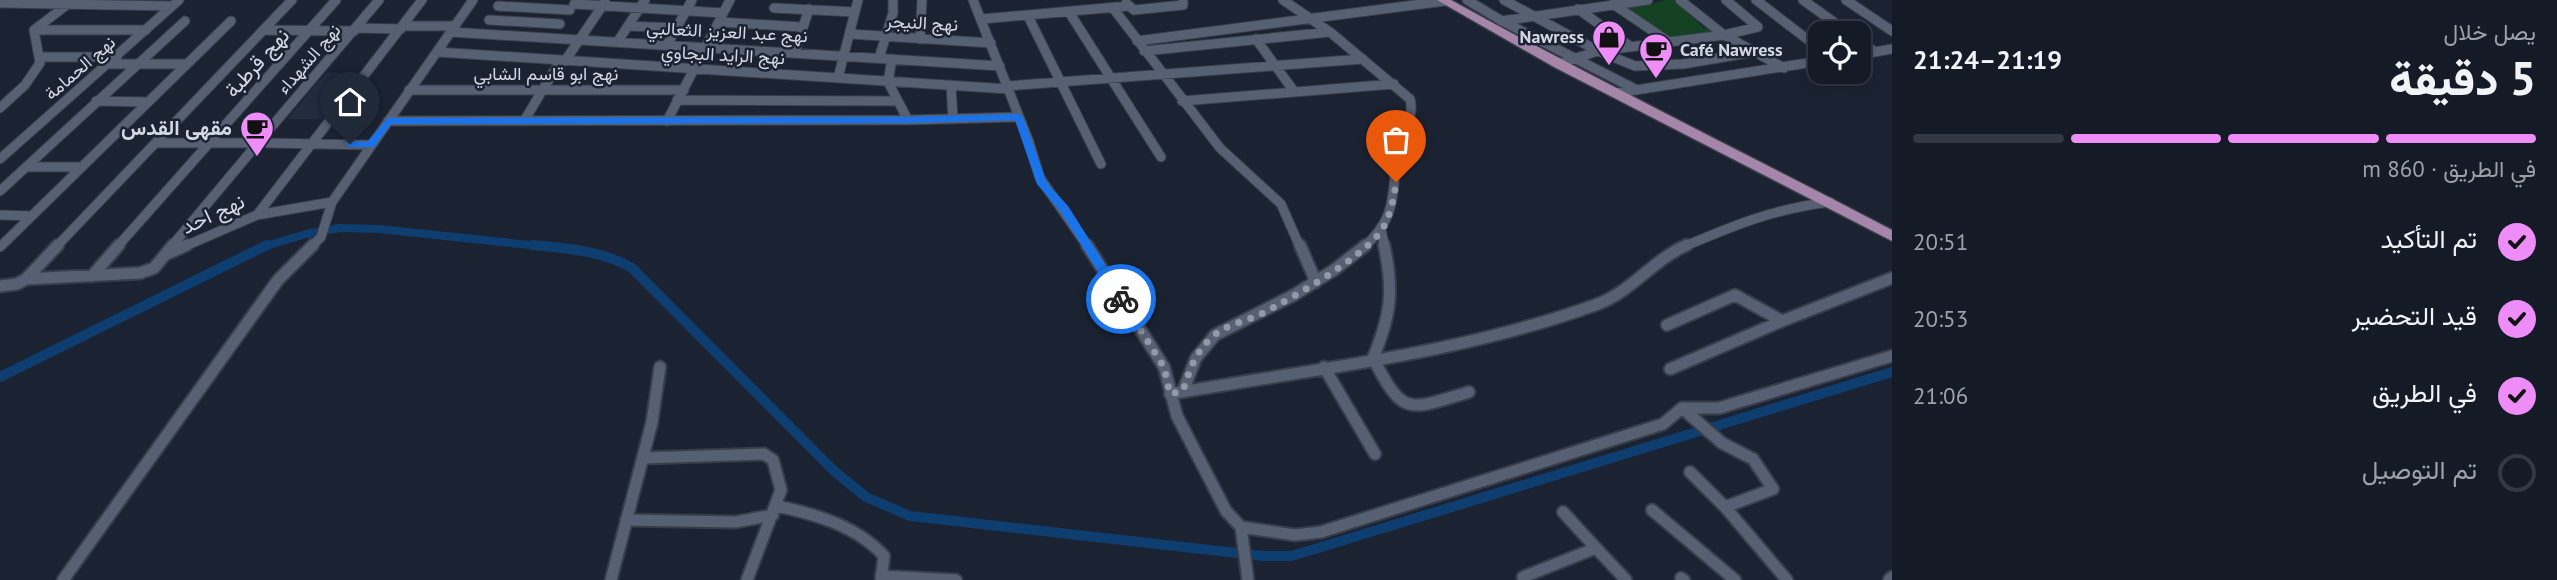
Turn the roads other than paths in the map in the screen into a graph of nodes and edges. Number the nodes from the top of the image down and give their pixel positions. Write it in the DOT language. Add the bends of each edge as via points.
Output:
graph roads {
  1 [pos="292,0"];
  2 [pos="336,0"];
  3 [pos="379,0"];
  4 [pos="422,0"];
  5 [pos="473,0"];
  6 [pos="645,0"];
  7 [pos="692,0"];
  8 [pos="730,0"];
  9 [pos="858,0"];
  10 [pos="893,0"];
  11 [pos="922,0"];
  12 [pos="973,0"];
  13 [pos="1183,0"];
  14 [pos="1283,0"];
  15 [pos="1467,0"];
  16 [pos="1504,0"];
  17 [pos="1648,0"];
  18 [pos="1680,0"];
  19 [pos="1726,0"];
  20 [pos="1756,0"];
  21 [pos="1803,0"];
  22 [pos="1846,0"];
  23 [pos="1444,1"];
  24 [pos="1611,2"];
  25 [pos="0,3"];
  26 [pos="71,3"];
  27 [pos="175,3"];
  28 [pos="501,3"];
  29 [pos="574,3"];
  30 [pos="604,3"];
  31 [pos="776,4"];
  32 [pos="1128,5"];
  33 [pos="1113,8"];
  34 [pos="639,9"];
  35 [pos="808,9"];
  36 [pos="1578,9"];
  37 [pos="686,11"];
  38 [pos="855,12"];
  39 [pos="1069,12"];
  40 [pos="723,13"];
  41 [pos="1028,16"];
  42 [pos="1529,16"];
  43 [pos="982,19"];
  44 [pos="1310,19"];
  45 [pos="231,20"];
  46 [pos="489,20"];
  47 [pos="185,21"];
  48 [pos="1502,21"];
  49 [pos="1832,21"];
  50 [pos="719,22"];
  51 [pos="560,24"];
  52 [pos="768,25"];
  53 [pos="1488,25"];
  54 [pos="628,26"];
  55 [pos="402,27"];
  56 [pos="802,27"];
  57 [pos="453,29"];
  58 [pos="676,29"];
  59 [pos="34,30"];
  60 [pos="146,30"];
  61 [pos="265,30"];
  62 [pos="311,30"];
  63 [pos="356,30"];
  64 [pos="1892,31"];
  65 [pos="1330,32"];
  66 [pos="479,34"];
  67 [pos="850,34"];
  68 [pos="1724,35"];
  69 [pos="550,37"];
  70 [pos="886,37"];
  71 [pos="581,39"];
  72 [pos="920,39"];
  73 [pos="1256,39"];
  74 [pos="1808,40"];
  75 [pos="618,41"];
  76 [pos="1137,41"];
  77 [pos="1669,42"];
  78 [pos="991,43"];
  79 [pos="667,45"];
  80 [pos="706,47"];
  81 [pos="1631,47"];
  82 [pos="1871,49"];
  83 [pos="1892,49"];
  84 [pos="1144,51"];
  85 [pos="1598,51"];
  86 [pos="438,52"];
  87 [pos="795,52"];
  88 [pos="1754,52"];
  89 [pos="1875,52"];
  90 [pos="1871,53"];
  91 [pos="845,56"];
  92 [pos="40,57"];
  93 [pos="117,57"];
  94 [pos="879,58"];
  95 [pos="892,59"];
  96 [pos="1363,59"];
  97 [pos="1577,60"];
  98 [pos="563,61"];
  99 [pos="1808,63"];
  100 [pos="108,64"];
  101 [pos="186,64"];
  102 [pos="1558,64"];
  103 [pos="136,65"];
  104 [pos="1000,66"];
  105 [pos="1276,66"];
  106 [pos="1784,68"];
  107 [pos="693,70"];
  108 [pos="1161,73"];
  109 [pos="838,78"];
  110 [pos="1111,79"];
  111 [pos="888,82"];
  112 [pos="1063,83"];
  113 [pos="1394,84"];
  114 [pos="951,86"];
  115 [pos="1007,87"];
  116 [pos="409,90"];
  117 [pos="544,90"];
  118 [pos="684,90"];
  119 [pos="1293,90"];
  120 [pos="1637,90"];
  121 [pos="1617,93"];
  122 [pos="677,100"];
  123 [pos="897,101"];
  124 [pos="1182,101"];
  125 [pos="4,102"];
  126 [pos="96,102"];
  127 [pos="147,102"];
  128 [pos="0,108"];
  129 [pos="1019,117"];
  130 [pos="953,119"];
  131 [pos="908,120"];
  132 [pos="388,121"];
  133 [pos="524,121"];
  134 [pos="667,121"];
  135 [pos="265,141"];
  136 [pos="156,143"];
  137 [pos="208,144"];
  138 [pos="310,144"];
  139 [pos="370,145"];
  140 [pos="251,146"];
  141 [pos="1161,157"];
  142 [pos="0,159"];
  143 [pos="1101,164"];
  144 [pos="26,167"];
  145 [pos="80,167"];
  146 [pos="0,191"];
  147 [pos="332,202"];
  148 [pos="1830,202"];
  149 [pos="0,215"];
  150 [pos="257,215"];
  151 [pos="32,216"];
  152 [pos="1381,230"];
  153 [pos="1892,236"];
  154 [pos="0,247"];
  155 [pos="167,254"];
  156 [pos="92,276"];
  157 [pos="1892,278"];
  158 [pos="26,279"];
  159 [pos="1316,282"];
  160 [pos="0,286"];
  161 [pos="1782,321"];
  162 [pos="1667,325"];
  163 [pos="1892,356"];
  164 [pos="1373,358"];
  165 [pos="1324,367"];
  166 [pos="660,368"];
  167 [pos="1670,369"];
  168 [pos="1183,391"];
  169 [pos="1469,392"];
  170 [pos="1170,394"];
  171 [pos="1683,409"];
  172 [pos="1375,454"];
  173 [pos="643,458"];
  174 [pos="1690,472"];
  175 [pos="1725,507"];
  176 [pos="775,510"];
  177 [pos="1652,510"];
  178 [pos="1563,512"];
  179 [pos="626,520"];
  180 [pos="1242,529"];
  181 [pos="1596,548"];
  182 [pos="1247,575"];
  183 [pos="1523,577"];
  184 [pos="881,578"];
  185 [pos="63,580"];
  186 [pos="611,580"];
  187 [pos="747,580"];
  188 [pos="956,580"];
  189 [pos="1626,580"];
  190 [pos="1735,580"];
  191 [pos="1787,580"];
  1 -- 61 [label="street"];
  2 -- 62 [label="street, نهج قرطبة"];
  3 -- 63 [label="street, نهج الشهداء"];
  4 -- 55 [label="street, نهج احد"];
  5 -- 57 [label="street"];
  6 -- 34 [label="street"];
  7 -- 37 [label="street"];
  8 -- 40 [label="street"];
  9 -- 38 [label="street"];
  10 -- 70 [label="street"];
  11 -- 72 [label="street"];
  12 -- 43 [label="street"];
  13 -- 32 [label="street" via="1185,4 1179,5"];
  14 -- 44 [label="street"];
  15 -- 48 [label="street"];
  16 -- 42 [label="street"];
  17 -- 24 [label="street"];
  18 -- 68 [label="street"];
  19 -- 68 [label="street" via="1758,27"];
  20 -- 74 [label="street"];
  21 -- 49 [label="street"];
  22 -- 64 [label="street"];
  23 -- 44 [label="street"];
  23 -- 53 [label="main road"];
  24 -- 36 [label="street"];
  24 -- 77 [label="street"];
  25 -- 26 [label="street"];
  26 -- 27 [label="street"];
  26 -- 59 [label="street"];
  27 -- 60 [label="street, نهج الحمامة"];
  28 -- 29 [label="street"];
  28 -- 46 [label="street"];
  29 -- 30 [label="street"];
  29 -- 51 [label="street"];
  30 -- 34 [label="street"];
  30 -- 71 [label="street"];
  31 -- 35 [label="street"];
  31 -- 52 [label="street"];
  32 -- 33 [label="street"];
  33 -- 39 [label="street"];
  33 -- 76 [label="street"];
  34 -- 37 [label="street"];
  34 -- 54 [label="street"];
  35 -- 38 [label="street"];
  35 -- 56 [label="street"];
  36 -- 42 [label="street"];
  36 -- 81 [label="street"];
  37 -- 40 [label="street"];
  37 -- 58 [label="street"];
  38 -- 67 [label="street"];
  39 -- 41 [label="street"];
  39 -- 110 [label="street"];
  40 -- 50 [label="street"];
  41 -- 43 [label="street"];
  41 -- 112 [label="street"];
  42 -- 48 [label="street"];
  42 -- 85 [label="street"];
  43 -- 78 [label="street"];
  44 -- 65 [label="street"];
  44 -- 76 [label="street"];
  45 -- 101 [label="street"];
  46 -- 51 [label="street"];
  46 -- 66 [label="street"];
  47 -- 103 [label="street"];
  48 -- 53 [label="street"];
  48 -- 97 [label="street"];
  50 -- 52 [label="street"];
  50 -- 80 [label="street"];
  51 -- 69 [label="street"];
  52 -- 56 [label="street"];
  53 -- 102 [label="main road"];
  54 -- 58 [label="street"];
  54 -- 75 [label="street"];
  55 -- 57 [label="street, نهج عبد العزيز الثعالبي"];
  55 -- 63 [label="street, نهج عبد العزيز الثعالبي"];
  55 -- 138 [label="street, نهج احد"];
  56 -- 87 [label="street"];
  57 -- 66 [label="street, نهج عبد العزيز الثعالبي"];
  57 -- 86 [label="street"];
  58 -- 79 [label="street"];
  59 -- 60 [label="street"];
  59 -- 92 [label="street"];
  60 -- 93 [label="street, نهج الحمامة"];
  61 -- 62 [label="street, نهج عبد العزيز الثعالبي"];
  61 -- 136 [label="street"];
  62 -- 63 [label="street, نهج عبد العزيز الثعالبي"];
  62 -- 137 [label="street, نهج قرطبة"];
  63 -- 135 [label="street, نهج الشهداء"];
  65 -- 73 [label="street"];
  65 -- 96 [label="street"];
  66 -- 69 [label="street, نهج عبد العزيز الثعالبي"];
  67 -- 70 [label="street, نهج النيجر"];
  67 -- 91 [label="street"];
  68 -- 77 [label="street"];
  68 -- 88 [label="street"];
  69 -- 71 [label="street, نهج عبد العزيز الثعالبي"];
  70 -- 72 [label="street, نهج النيجر"];
  70 -- 94 [label="street"];
  71 -- 75 [label="street, نهج عبد العزيز الثعالبي"];
  71 -- 98 [label="street"];
  72 -- 78 [label="street, نهج النيجر"];
  73 -- 84 [label="street"];
  73 -- 105 [label="street"];
  75 -- 79 [label="street, نهج عبد العزيز الثعالبي"];
  76 -- 84 [label="street"];
  77 -- 81 [label="street"];
  78 -- 104 [label="street"];
  79 -- 80 [label="street, نهج عبد العزيز الثعالبي"];
  80 -- 87 [label="street, نهج عبد العزيز الثعالبي"];
  80 -- 107 [label="street"];
  81 -- 85 [label="street"];
  82 -- 89 [label="street"];
  83 -- 89 [label="street"];
  84 -- 108 [label="street"];
  85 -- 88 [label="street" via="1645,67"];
  85 -- 97 [label="street"];
  86 -- 98 [label="street, نهج الرايد البجاوي"];
  86 -- 116 [label="street"];
  87 -- 91 [label="street, نهج عبد العزيز الثعالبي"];
  88 -- 106 [label="street"];
  89 -- 90 [label="street"];
  91 -- 94 [label="street, نهج عبد العزيز الثعالبي"];
  91 -- 109 [label="street"];
  92 -- 93 [label="street"];
  92 -- 125 [label="street" via="32,76"];
  93 -- 100 [label="street, نهج الحمامة"];
  94 -- 95 [label="street, نهج عبد العزيز الثعالبي"];
  95 -- 104 [label="street, نهج عبد العزيز الثعالبي"];
  95 -- 111 [label="street"];
  96 -- 105 [label="street, نهج الرايد البجاوي"];
  96 -- 113 [label="street"];
  97 -- 102 [label="street"];
  97 -- 120 [label="street"];
  98 -- 107 [label="street, نهج الرايد البجاوي"];
  98 -- 117 [label="street"];
  99 -- 106 [label="street"];
  100 -- 103 [label="street"];
  100 -- 142 [label="street, نهج الحمامة"];
  101 -- 103 [label="street"];
  101 -- 127 [label="street"];
  102 -- 121 [label="main road"];
  103 -- 126 [label="street"];
  104 -- 115 [label="street"];
  105 -- 108 [label="street, نهج الرايد البجاوي"];
  105 -- 119 [label="street"];
  106 -- 120 [label="street"];
  107 -- 109 [label="street, نهج الرايد البجاوي"];
  107 -- 118 [label="street"];
  108 -- 110 [label="street, نهج الرايد البجاوي"];
  108 -- 124 [label="street"];
  109 -- 111 [label="street, نهج الرايد البجاوي"];
  110 -- 112 [label="street, نهج الرايد البجاوي"];
  110 -- 141 [label="street"];
  111 -- 114 [label="street, نهج الرايد البجاوي"];
  111 -- 123 [label="street"];
  112 -- 115 [label="street, نهج الرايد البجاوي"];
  112 -- 143 [label="street"];
  113 -- 119 [label="street"];
  113 -- 152 [label="street" via="1410,99 1413,114 1398,146 1394,198"];
  114 -- 115 [label="street, نهج الرايد البجاوي"];
  114 -- 130 [label="street"];
  115 -- 129 [label="street"];
  116 -- 117 [label="street, نهج ابو قاسم الشابي"];
  116 -- 132 [label="street"];
  117 -- 118 [label="street, نهج ابو قاسم الشابي"];
  117 -- 133 [label="street"];
  118 -- 122 [label="street"];
  119 -- 124 [label="street"];
  120 -- 121 [label="street"];
  121 -- 148 [label="main road"];
  122 -- 123 [label="street"];
  122 -- 134 [label="street"];
  123 -- 131 [label="street"];
  124 -- 159 [label="street" via="1220,148 1281,204"];
  125 -- 128 [label="street"];
  126 -- 127 [label="street"];
  126 -- 144 [label="street"];
  127 -- 145 [label="street"];
  129 -- 130 [label="street"];
  129 -- 170 [label="street" via="1042,184 1064,209 1164,367"];
  130 -- 131 [label="street"];
  131 -- 134 [label="street"];
  132 -- 133 [label="street"];
  132 -- 139 [label="street"];
  133 -- 134 [label="street"];
  135 -- 138 [label="street"];
  135 -- 140 [label="street"];
  136 -- 137 [label="street"];
  136 -- 158 [label="street"];
  137 -- 140 [label="street"];
  137 -- 156 [label="street, نهج قرطبة"];
  138 -- 139 [label="street"];
  138 -- 150 [label="street, نهج احد"];
  139 -- 147 [label="street"];
  140 -- 155 [label="street"];
  144 -- 145 [label="street"];
  144 -- 146 [label="street"];
  145 -- 151 [label="street"];
  147 -- 150 [label="street"];
  147 -- 185 [label="street" via="321,237 278,280"];
  148 -- 153 [label="main road"];
  148 -- 164 [label="street" via="1770,212 1700,238 1600,303 1466,343"];
  149 -- 151 [label="street"];
  150 -- 155 [label="street, نهج احد"];
  151 -- 154 [label="street"];
  152 -- 159 [label="street"];
  152 -- 164 [label="street" via="1394,296"];
  155 -- 156 [label="street" via="146,272"];
  156 -- 158 [label="street"];
  157 -- 161 [label="street"];
  158 -- 160 [label="street"];
  159 -- 168 [label="street" via="1217,333 1191,365"];
  161 -- 162 [label="street" via="1735,295"];
  161 -- 167 [label="street"];
  163 -- 171 [label="street" via="1719,408"];
  164 -- 165 [label="street"];
  164 -- 169 [label="street" via="1394,395 1406,404"];
  165 -- 168 [label="street"];
  165 -- 172 [label="street"];
  166 -- 173 [label="street"];
  168 -- 170 [label="street"];
  170 -- 180 [label="street" via="1220,501"];
  171 -- 175 [label="street" via="1722,443 1753,459 1773,489"];
  171 -- 180 [label="street" via="1662,424 1321,533"];
  173 -- 176 [label="street" via="764,454 773,460 780,481"];
  173 -- 179 [label="street"];
  174 -- 175 [label="street"];
  175 -- 191 [label="street"];
  176 -- 179 [label="street" via="736,522"];
  176 -- 184 [label="street" via="818,515 873,544 884,556"];
  176 -- 187 [label="street"];
  177 -- 190 [label="street"];
  178 -- 181 [label="street"];
  179 -- 186 [label="street"];
  180 -- 182 [label="street"];
  181 -- 183 [label="street"];
  181 -- 189 [label="street"];
  184 -- 188 [label="street"];
}
